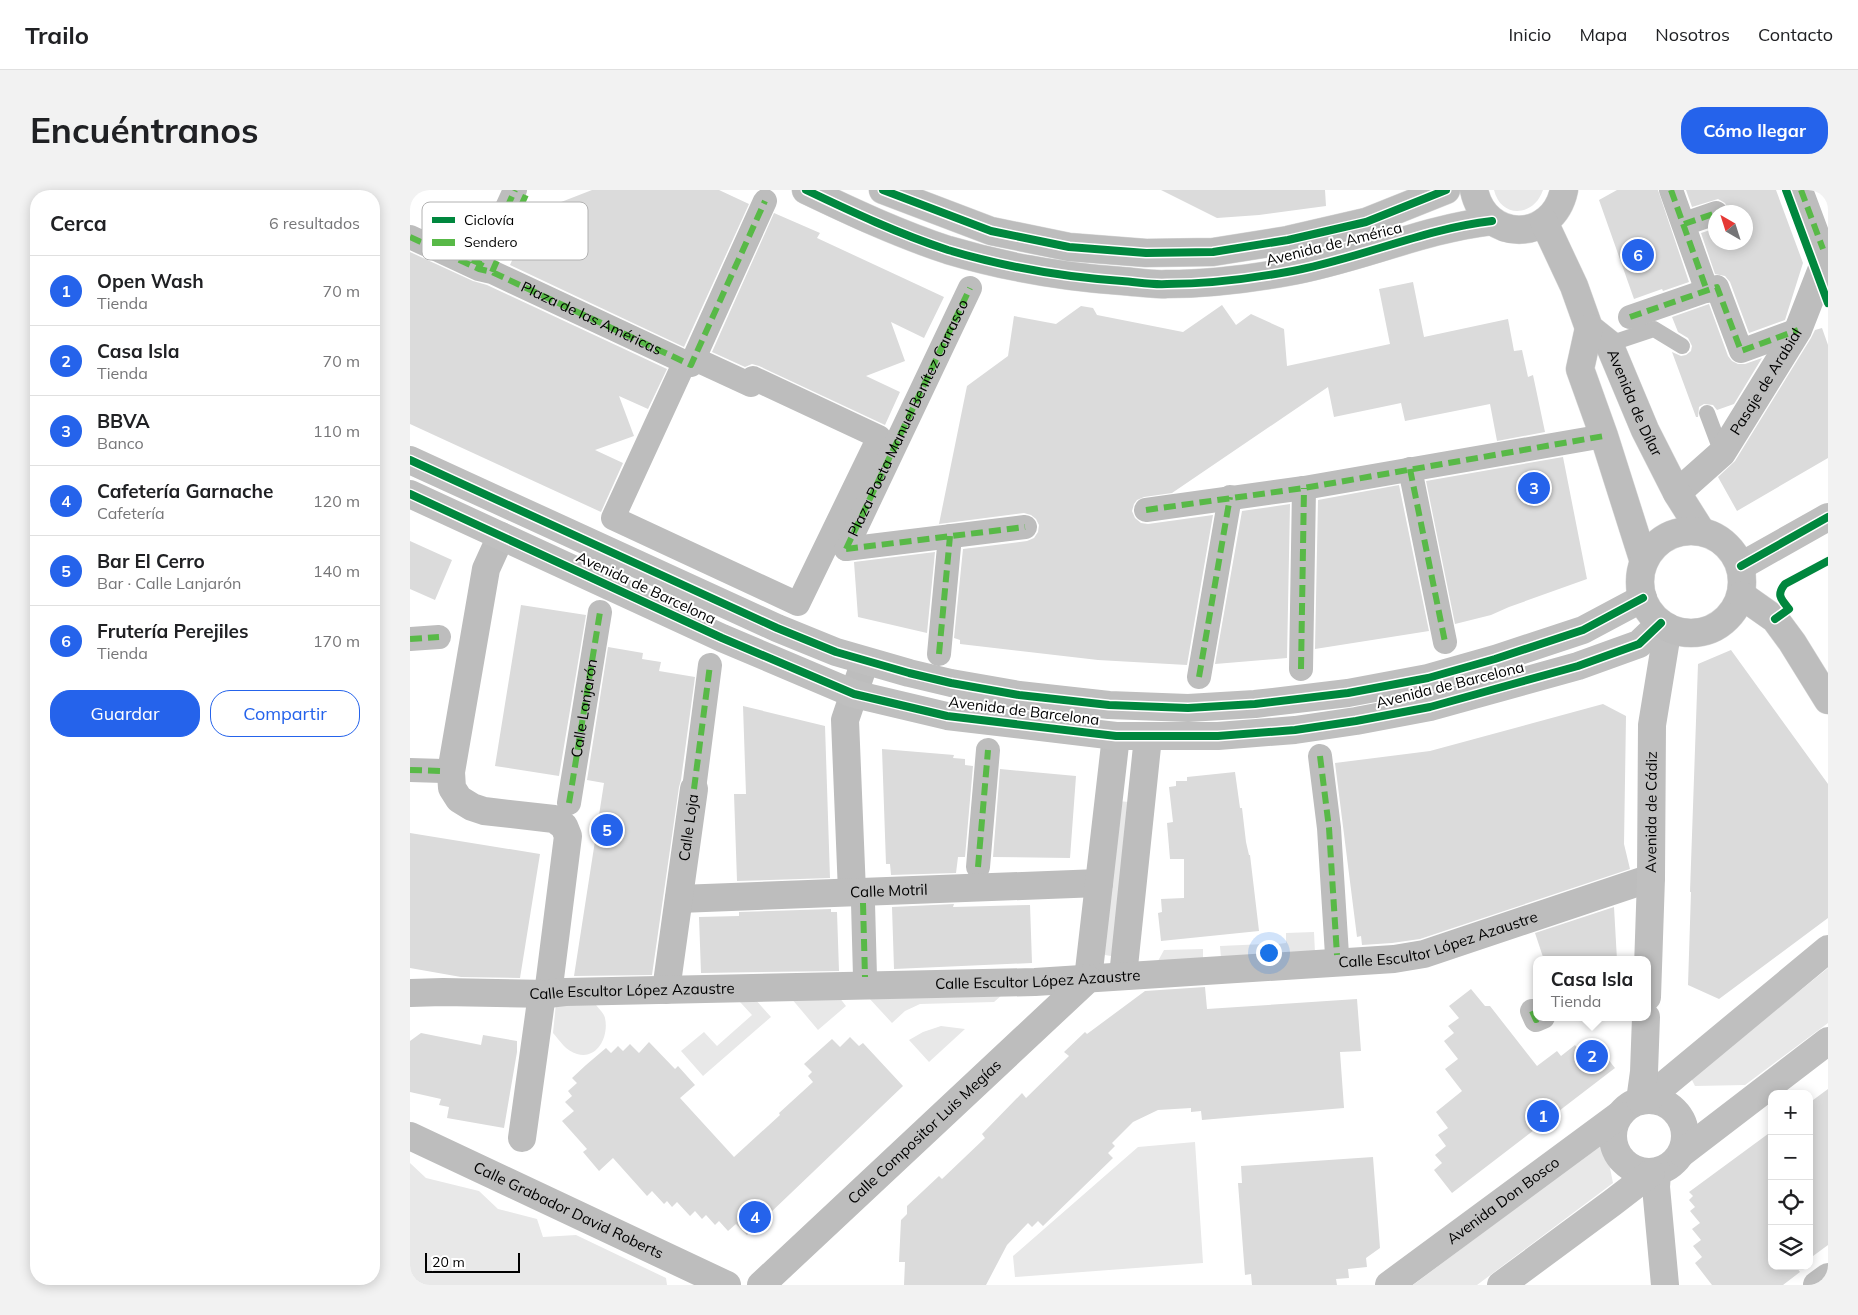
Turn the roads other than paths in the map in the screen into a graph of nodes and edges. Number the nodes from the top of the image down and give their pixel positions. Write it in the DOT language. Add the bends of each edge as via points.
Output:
graph roads {
  1 [pos="515,190"];
  2 [pos="528,190"];
  3 [pos="806,190"];
  4 [pos="884,190"];
  5 [pos="1446,190"];
  6 [pos="1474,190"];
  7 [pos="1564,190"];
  8 [pos="1671,190"];
  9 [pos="1801,190"];
  10 [pos="765,201"];
  11 [pos="509,202"];
  12 [pos="523,202"];
  13 [pos="1708,216"];
  14 [pos="1492,222"];
  15 [pos="1544,222"];
  16 [pos="1684,224"];
  17 [pos="410,233"];
  18 [pos="410,237"];
  19 [pos="422,238"];
  20 [pos="422,242"];
  21 [pos="1825,251"];
  22 [pos="461,260"];
  23 [pos="472,260"];
  24 [pos="483,260"];
  25 [pos="497,260"];
  26 [pos="492,272"];
  27 [pos="970,288"];
  28 [pos="1707,291"];
  29 [pos="1630,317"];
  30 [pos="1798,330"];
  31 [pos="1599,336"];
  32 [pos="1682,346"];
  33 [pos="691,365"];
  34 [pos="1708,413"];
  35 [pos="1604,436"];
  36 [pos="1722,452"];
  37 [pos="410,460"];
  38 [pos="1410,469"];
  39 [pos="1304,488"];
  40 [pos="1677,493"];
  41 [pos="410,494"];
  42 [pos="1230,497"];
  43 [pos="1146,510"];
  44 [pos="1828,517"];
  45 [pos="1026,527"];
  46 [pos="1701,531"];
  47 [pos="501,536"];
  48 [pos="950,536"];
  49 [pos="1644,562"];
  50 [pos="1741,566"];
  51 [pos="1742,595"];
  52 [pos="1643,598"];
  53 [pos="600,612"];
  54 [pos="1664,625"];
  55 [pos="439,637"];
  56 [pos="410,639"];
  57 [pos="1445,642"];
  58 [pos="939,654"];
  59 [pos="865,661"];
  60 [pos="710,665"];
  61 [pos="1301,669"];
  62 [pos="1199,677"];
  63 [pos="854,694"];
  64 [pos="1828,700"];
  65 [pos="1116,736"];
  66 [pos="1148,737"];
  67 [pos="988,750"];
  68 [pos="1320,756"];
  69 [pos="410,770"];
  70 [pos="443,771"];
  71 [pos="694,789"];
  72 [pos="562,810"];
  73 [pos="978,867"];
  74 [pos="1652,878"];
  75 [pos="1099,883"];
  76 [pos="857,897"];
  77 [pos="679,899"];
  78 [pos="1828,949"];
  79 [pos="1337,954"];
  80 [pos="1649,956"];
  81 [pos="865,976"];
  82 [pos="1123,976"];
  83 [pos="1088,979"];
  84 [pos="666,990"];
  85 [pos="410,993"];
  86 [pos="545,994"];
  87 [pos="1646,1021"];
  88 [pos="1828,1041"];
  89 [pos="1643,1100"];
  90 [pos="1618,1116"];
  91 [pos="410,1136"];
  92 [pos="522,1138"];
  93 [pos="1682,1153"];
  94 [pos="1654,1173"];
  95 [pos="1828,1277"];
  96 [pos="727,1285"];
  97 [pos="761,1285"];
  98 [pos="1389,1285"];
  99 [pos="1501,1285"];
  100 [pos="1665,1285"];
  101 [pos="1817,1285"];
  1 -- 11 [label="street"];
  2 -- 12 [label="street"];
  3 -- 14 [label="street, Avenida de América" via="871,220 957,252 1010,266 1080,278 1166,284 1218,282 1289,272 1444,229"];
  4 -- 5 [label="street, Avenida de América" via="990,231 1069,247 1146,253 1213,252 1288,240 1366,222"];
  6 -- 14 [label="street" via="1480,208"];
  7 -- 15 [label="street" via="1559,206"];
  8 -- 16 [label="street"];
  9 -- 21 [label="street"];
  10 -- 33 [label="street"];
  13 -- 16 [label="street"];
  14 -- 15 [label="street" via="1517,230 1536,227"];
  15 -- 31 [label="street, Avenida de Dílar"];
  16 -- 28 [label="street"];
  17 -- 19 [label="street"];
  18 -- 20 [label="street, Plaza de las Américas"];
  21 -- 30 [label="street, Pasaje de Arabial"];
  22 -- 26 [label="street, Plaza de las Américas"];
  23 -- 24 [label="street" via="481,264"];
  25 -- 26 [label="street"];
  26 -- 33 [label="street, Plaza de las Américas"];
  27 -- 48 [label="street, Plaza Poeta Manuel Benítez Carrasco" via="846,549"];
  28 -- 29 [label="street"];
  28 -- 30 [label="street" via="1717,287 1741,350"];
  30 -- 36 [label="street, Pasaje de Arabial"];
  31 -- 32 [label="lane" via="1654,329"];
  31 -- 35 [label="street" via="1580,369"];
  31 -- 40 [label="street, Avenida de Dílar"];
  33 -- 33 [label="street, Plaza Poeta Manuel Benítez Carrasco" via="682,368 613,518 798,604 879,437 754,378 751,385 699,361"];
  34 -- 36 [label="lane"];
  35 -- 38 [label="street"];
  35 -- 49 [label="street"];
  36 -- 40 [label="street, Pasaje de Arabial"];
  37 -- 59 [label="main road, Avenida de Barcelona" via="777,628"];
  38 -- 39 [label="street"];
  38 -- 57 [label="street"];
  39 -- 42 [label="street"];
  39 -- 61 [label="street"];
  40 -- 46 [label="street, Avenida de Dílar"];
  41 -- 47 [label="main road, Avenida de Barcelona"];
  42 -- 43 [label="street"];
  42 -- 62 [label="street"];
  44 -- 50 [label="main road"];
  45 -- 48 [label="street"];
  46 -- 49 [label="street" via="1683,531 1667,536 1653,547"];
  46 -- 50 [label="street" via="1726,543"];
  47 -- 63 [label="main road, Avenida de Barcelona" via="722,638"];
  47 -- 72 [label="street" via="486,569 451,772 452,788 459,799 484,811"];
  48 -- 58 [label="street"];
  49 -- 52 [label="street" via="1640,574"];
  50 -- 51 [label="street"];
  51 -- 54 [label="street" via="1726,620 1712,628 1698,633 1682,632"];
  51 -- 64 [label="street" via="1774,619"];
  52 -- 54 [label="street" via="1650,612"];
  52 -- 59 [label="main road, Avenida de Barcelona" via="1583,630 1428,678 1348,693 1255,704 1188,708 1100,704 1018,695"];
  53 -- 72 [label="street, Calle Lanjarón"];
  54 -- 66 [label="main road, Avenida de Barcelona" via="1639,644 1587,663 1430,707 1295,730"];
  54 -- 74 [label="main road, Avenida de Cádiz" via="1652,725"];
  55 -- 56 [label="street"];
  59 -- 63 [label="street"];
  60 -- 71 [label="street, Calle Loja"];
  63 -- 65 [label="main road, Avenida de Barcelona" via="948,716"];
  63 -- 76 [label="street" via="845,720"];
  65 -- 66 [label="main road, Avenida de Barcelona"];
  65 -- 75 [label="street"];
  66 -- 82 [label="street"];
  67 -- 73 [label="street"];
  68 -- 79 [label="street" via="1329,828"];
  69 -- 70 [label="street"];
  71 -- 77 [label="street, Calle Loja"];
  72 -- 86 [label="street" via="568,836"];
  74 -- 80 [label="main road, Avenida de Cádiz"];
  74 -- 82 [label="street, Calle Escultor López Azaustre" via="1424,954 1394,959"];
  75 -- 76 [label="street, Calle Motril"];
  75 -- 83 [label="street"];
  76 -- 77 [label="street, Calle Motril"];
  76 -- 81 [label="street"];
  77 -- 84 [label="street, Calle Loja"];
  78 -- 89 [label="main road"];
  82 -- 83 [label="street, Calle Escultor López Azaustre"];
  83 -- 84 [label="street, Calle Escultor López Azaustre"];
  83 -- 97 [label="street, Calle Compositor Luis Megías"];
  84 -- 86 [label="street, Calle Escultor López Azaustre"];
  85 -- 86 [label="street, Calle Escultor López Azaustre"];
  86 -- 92 [label="street"];
  87 -- 89 [label="main road"];
  88 -- 93 [label="main road"];
  89 -- 90 [label="main road" via="1624,1109"];
  89 -- 93 [label="main road" via="1657,1100 1676,1111 1686,1132"];
  90 -- 94 [label="main road" via="1612,1138 1621,1159 1639,1172"];
  90 -- 98 [label="main road, Avenida Don Bosco"];
  91 -- 96 [label="street, Calle Grabador David Roberts"];
  93 -- 94 [label="main road" via="1667,1168"];
  94 -- 99 [label="main road"];
  94 -- 100 [label="main road"];
  95 -- 101 [label="street"];
}
